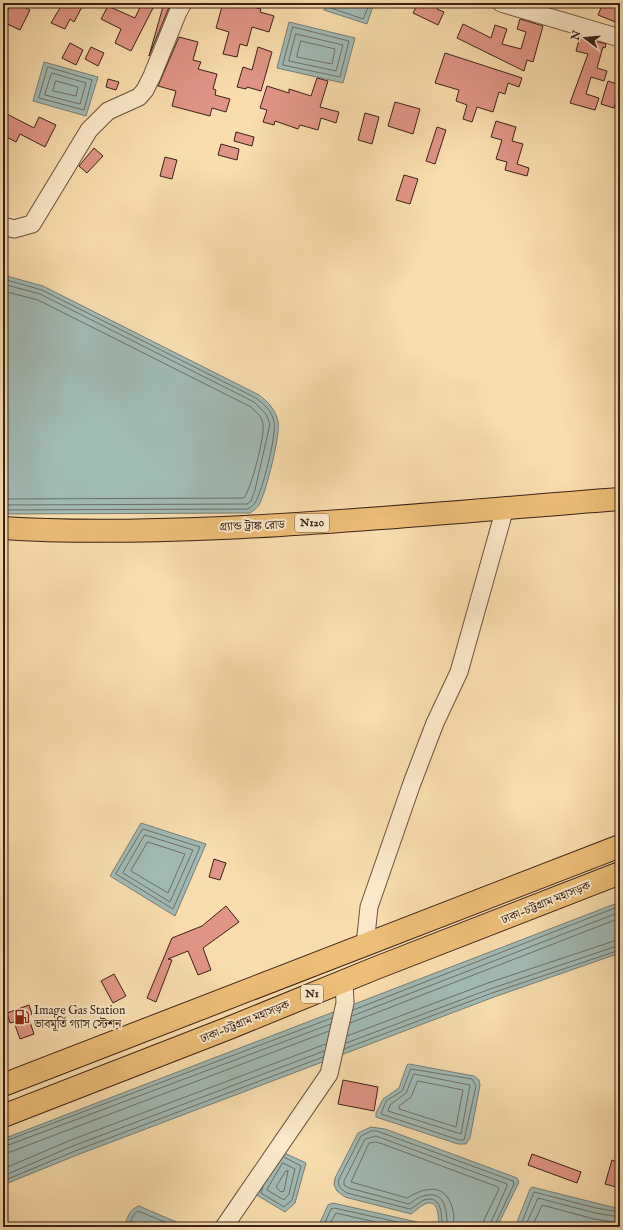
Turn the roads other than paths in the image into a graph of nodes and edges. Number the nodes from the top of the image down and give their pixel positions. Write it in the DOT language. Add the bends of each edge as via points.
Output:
graph roads {
  1 [pos="183,3"];
  2 [pos="501,3"];
  3 [pos="620,38"];
  4 [pos="3,226"];
  5 [pos="620,499"];
  6 [pos="505,508"];
  7 [pos="3,528"];
  8 [pos="620,846"];
  9 [pos="620,873"];
  10 [pos="365,945"];
  11 [pos="344,981"];
  12 [pos="3,1085"];
  13 [pos="3,1116"];
  14 [pos="224,1227"];
  1 -- 4 [label="street" via="145,90 139,97 108,112 89,130 32,224 14,229"];
  2 -- 3 [label="street"];
  5 -- 6 [label="highway, গ্র্যান্ড ট্রাঙ্ক রোড / N120"];
  6 -- 7 [label="highway, গ্র্যান্ড ট্রাঙ্ক রোড / N120" via="293,524 170,530"];
  6 -- 10 [label="street" via="459,672 414,777 369,907"];
  8 -- 10 [label="highway, N1"];
  9 -- 11 [label="highway, ঢাকা-চট্টগ্রাম মহাসড়ক / N1"];
  10 -- 12 [label="highway, N1"];
  11 -- 13 [label="highway, ঢাকা-চট্টগ্রাম মহাসড়ক / N1"];
  11 -- 14 [label="street" via="345,1003 329,1074"];
}
